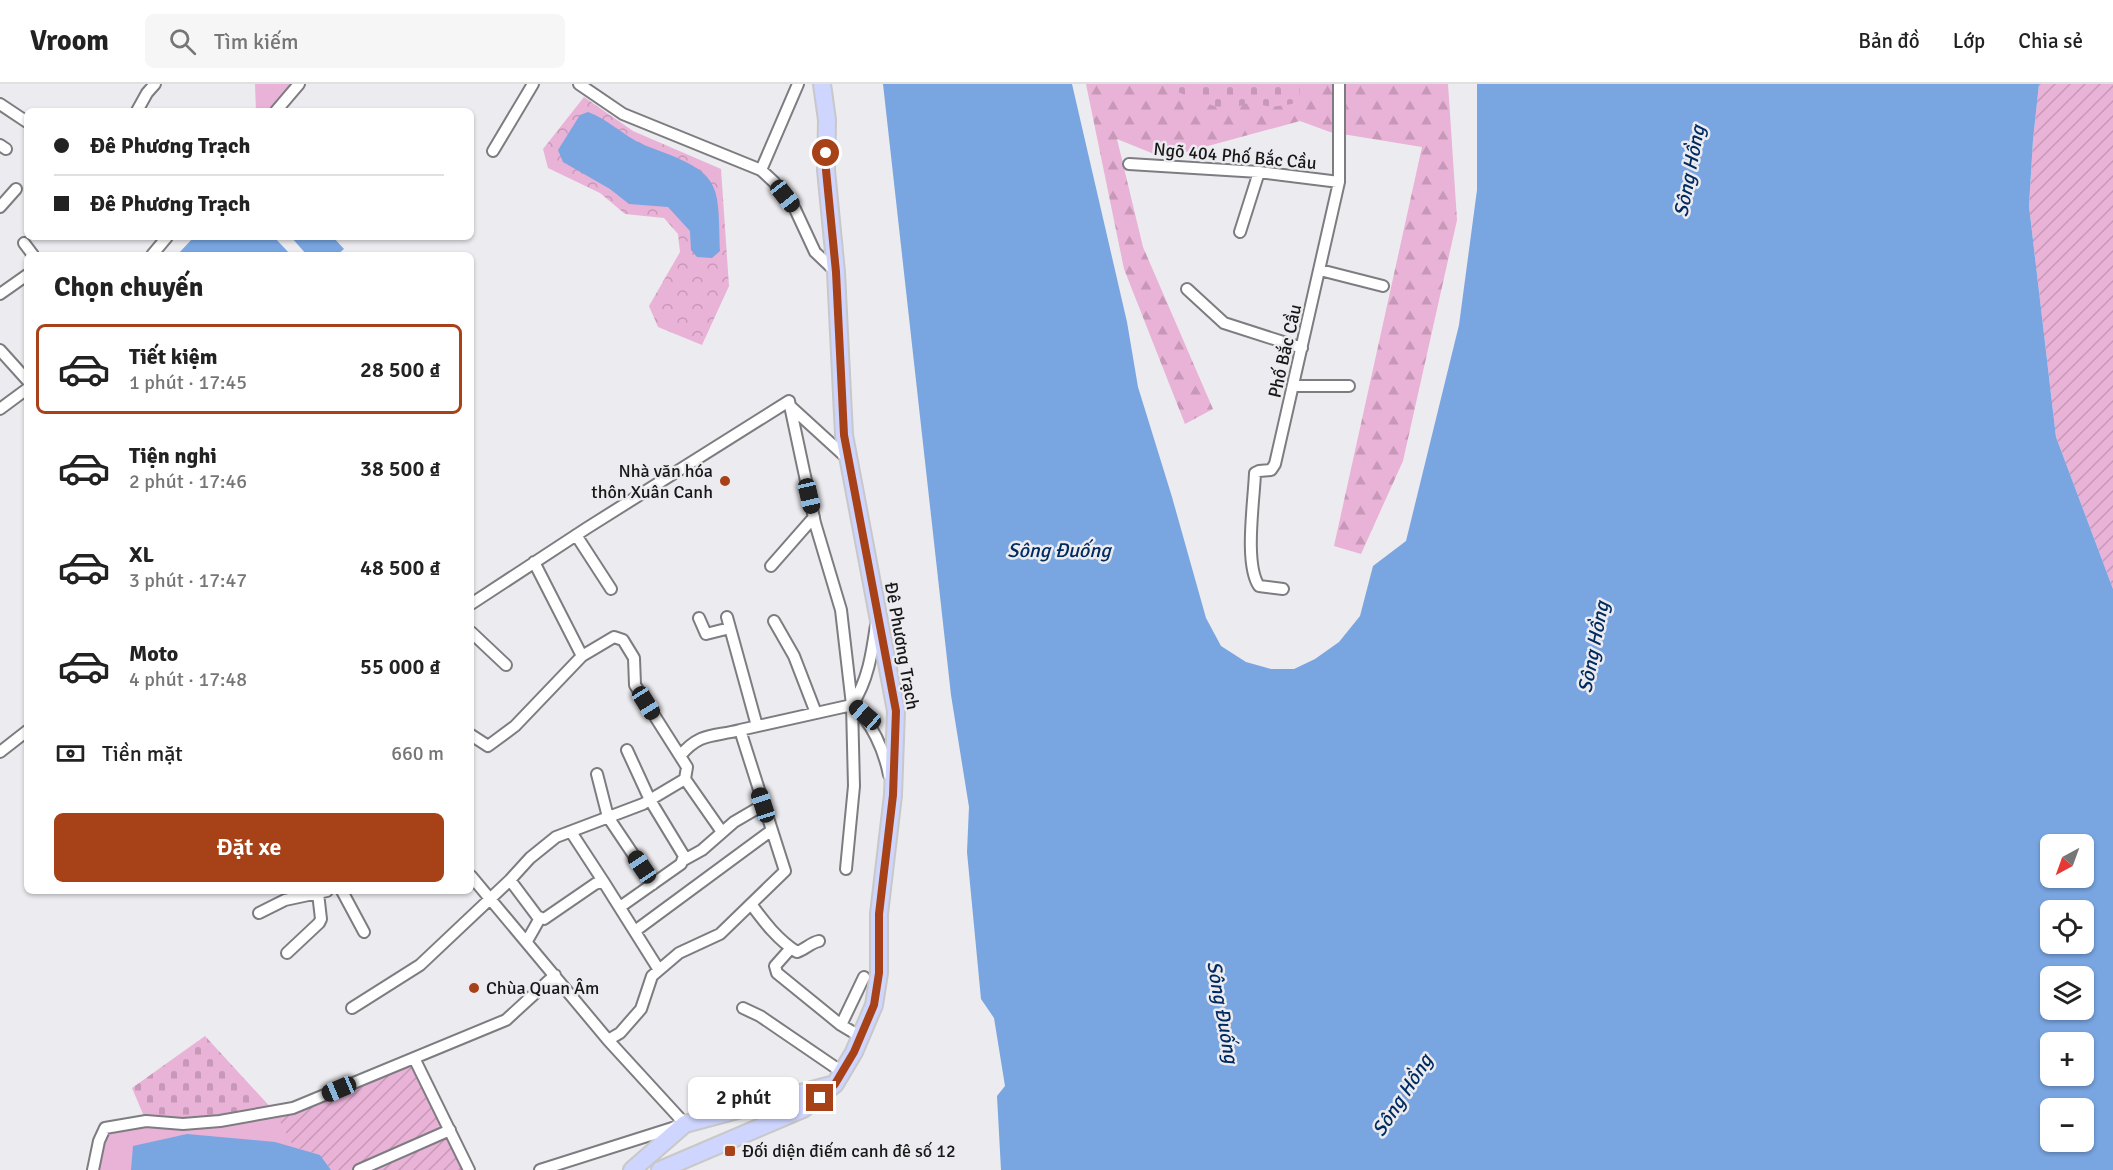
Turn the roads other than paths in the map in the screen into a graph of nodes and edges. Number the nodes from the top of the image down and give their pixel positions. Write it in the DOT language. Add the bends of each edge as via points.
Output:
graph roads {
  1 [pos="155,84"];
  2 [pos="299,84"];
  3 [pos="533,84"];
  4 [pos="579,84"];
  5 [pos="798,84"];
  6 [pos="822,84"];
  7 [pos="1339,84"];
  8 [pos="0,104"];
  9 [pos="139,108"];
  10 [pos="279,108"];
  11 [pos="24,120"];
  12 [pos="493,151"];
  13 [pos="1129,164"];
  14 [pos="761,170"];
  15 [pos="1259,172"];
  16 [pos="1339,182"];
  17 [pos="16,189"];
  18 [pos="0,207"];
  19 [pos="1240,232"];
  20 [pos="164,240"];
  21 [pos="24,243"];
  22 [pos="31,252"];
  23 [pos="154,252"];
  24 [pos="1320,270"];
  25 [pos="836,272"];
  26 [pos="24,277"];
  27 [pos="1383,286"];
  28 [pos="1188,289"];
  29 [pos="0,294"];
  30 [pos="1302,348"];
  31 [pos="0,350"];
  32 [pos="24,377"];
  33 [pos="1294,386"];
  34 [pos="1349,386"];
  35 [pos="24,391"];
  36 [pos="791,407"];
  37 [pos="0,410"];
  38 [pos="848,459"];
  39 [pos="814,517"];
  40 [pos="576,535"];
  41 [pos="534,562"];
  42 [pos="771,566"];
  43 [pos="611,589"];
  44 [pos="1283,589"];
  45 [pos="474,602"];
  46 [pos="877,614"];
  47 [pos="699,618"];
  48 [pos="774,621"];
  49 [pos="474,635"];
  50 [pos="582,656"];
  51 [pos="506,665"];
  52 [pos="852,705"];
  53 [pos="816,713"];
  54 [pos="757,726"];
  55 [pos="740,730"];
  56 [pos="24,733"];
  57 [pos="474,738"];
  58 [pos="627,750"];
  59 [pos="0,752"];
  60 [pos="680,756"];
  61 [pos="597,774"];
  62 [pos="685,779"];
  63 [pos="893,795"];
  64 [pos="650,800"];
  65 [pos="763,805"];
  66 [pos="608,817"];
  67 [pos="772,830"];
  68 [pos="571,832"];
  69 [pos="723,832"];
  70 [pos="684,860"];
  71 [pos="846,868"];
  72 [pos="474,879"];
  73 [pos="510,880"];
  74 [pos="603,881"];
  75 [pos="653,884"];
  76 [pos="297,894"];
  77 [pos="323,894"];
  78 [pos="344,894"];
  79 [pos="490,898"];
  80 [pos="751,904"];
  81 [pos="620,907"];
  82 [pos="259,913"];
  83 [pos="540,918"];
  84 [pos="635,931"];
  85 [pos="364,932"];
  86 [pos="527,941"];
  87 [pos="819,941"];
  88 [pos="791,948"];
  89 [pos="287,952"];
  90 [pos="659,970"];
  91 [pos="555,975"];
  92 [pos="864,977"];
  93 [pos="352,1008"];
  94 [pos="743,1008"];
  95 [pos="841,1025"];
  96 [pos="861,1037"];
  97 [pos="608,1040"];
  98 [pos="414,1058"];
  99 [pos="839,1078"];
  100 [pos="685,1124"];
  101 [pos="450,1130"];
  102 [pos="552,1168"];
  103 [pos="93,1170"];
  104 [pos="359,1170"];
  105 [pos="469,1170"];
  106 [pos="540,1170"];
  107 [pos="632,1170"];
  108 [pos="660,1170"];
  1 -- 9 [label="street"];
  2 -- 10 [label="street"];
  3 -- 12 [label="street"];
  4 -- 14 [label="street" via="623,114"];
  5 -- 14 [label="street"];
  6 -- 25 [label="main road, Đê Phương Trạch"];
  7 -- 16 [label="street, Phố Bắc Cầu"];
  8 -- 11 [label="street"];
  13 -- 15 [label="street, Ngõ 404 Phố Bắc Cầu"];
  14 -- 25 [label="street" via="795,209 815,252"];
  15 -- 16 [label="street, Ngõ 404 Phố Bắc Cầu"];
  15 -- 19 [label="street"];
  16 -- 24 [label="street, Phố Bắc Cầu"];
  17 -- 18 [label="street"];
  20 -- 23 [label="street"];
  21 -- 22 [label="street"];
  24 -- 27 [label="street"];
  24 -- 30 [label="street, Phố Bắc Cầu"];
  25 -- 38 [label="main road, Đê Phương Trạch"];
  26 -- 29 [label="street"];
  28 -- 30 [label="street" via="1224,323"];
  30 -- 33 [label="street, Phố Bắc Cầu"];
  31 -- 32 [label="street"];
  33 -- 34 [label="street"];
  33 -- 44 [label="street, Phố Bắc Cầu" via="1275,464 1270,470 1256,473 1251,554 1259,586"];
  35 -- 37 [label="street"];
  36 -- 38 [label="street"];
  36 -- 39 [label="street"];
  36 -- 40 [label="street" via="789,401"];
  38 -- 46 [label="main road, Đê Phương Trạch"];
  39 -- 42 [label="street"];
  39 -- 52 [label="street" via="841,610"];
  40 -- 41 [label="street"];
  40 -- 43 [label="street"];
  41 -- 45 [label="street"];
  41 -- 50 [label="street"];
  46 -- 52 [label="street" via="871,659 860,694"];
  46 -- 63 [label="main road, Đê Phương Trạch" via="896,711"];
  47 -- 54 [label="street" via="706,634 729,623"];
  48 -- 53 [label="street" via="795,656"];
  49 -- 51 [label="street"];
  50 -- 57 [label="street" via="515,726 488,746"];
  50 -- 60 [label="street" via="614,637 624,640 634,658 635,685"];
  52 -- 53 [label="street"];
  52 -- 63 [label="street" via="865,715 878,742 887,762"];
  52 -- 71 [label="street" via="854,786"];
  53 -- 54 [label="street"];
  54 -- 55 [label="street"];
  55 -- 60 [label="street" via="704,737"];
  55 -- 65 [label="street"];
  56 -- 59 [label="street"];
  58 -- 64 [label="street"];
  60 -- 62 [label="street" via="687,767"];
  61 -- 66 [label="street"];
  62 -- 64 [label="street"];
  62 -- 69 [label="street"];
  63 -- 96 [label="main road, Đê Phương Trạch" via="879,914 879,973 874,1005"];
  64 -- 66 [label="street"];
  64 -- 70 [label="street" via="679,845"];
  65 -- 67 [label="street"];
  65 -- 69 [label="street"];
  66 -- 68 [label="street"];
  66 -- 75 [label="street"];
  67 -- 80 [label="street" via="785,871"];
  67 -- 84 [label="street"];
  68 -- 73 [label="street" via="556,837"];
  68 -- 74 [label="street"];
  69 -- 70 [label="street"];
  70 -- 75 [label="street"];
  72 -- 79 [label="street"];
  73 -- 79 [label="street"];
  73 -- 83 [label="street"];
  74 -- 81 [label="street"];
  74 -- 83 [label="street"];
  75 -- 81 [label="street"];
  76 -- 82 [label="street"];
  77 -- 89 [label="street" via="319,923"];
  78 -- 85 [label="street"];
  79 -- 86 [label="street"];
  79 -- 93 [label="street" via="420,965"];
  80 -- 88 [label="street"];
  80 -- 90 [label="street" via="720,934 679,953"];
  81 -- 84 [label="street"];
  83 -- 86 [label="street"];
  84 -- 90 [label="street"];
  86 -- 91 [label="street"];
  87 -- 88 [label="street" via="797,952"];
  88 -- 95 [label="street" via="775,969"];
  90 -- 97 [label="street" via="652,976 641,1009 620,1033"];
  91 -- 97 [label="street"];
  91 -- 98 [label="street" via="506,1020"];
  92 -- 95 [label="street"];
  94 -- 99 [label="street" via="760,1016"];
  95 -- 96 [label="street"];
  96 -- 99 [label="main road, Đê Phương Trạch"];
  97 -- 100 [label="street"];
  98 -- 101 [label="street"];
  98 -- 103 [label="street" via="294,1108 183,1124 147,1121 105,1128"];
  99 -- 100 [label="main road"];
  99 -- 108 [label="main road, Đê Phương Trạch" via="803,1109"];
  100 -- 102 [label="street"];
  100 -- 107 [label="main road"];
  101 -- 104 [label="street"];
  101 -- 105 [label="street"];
  102 -- 106 [label="street"];
}
